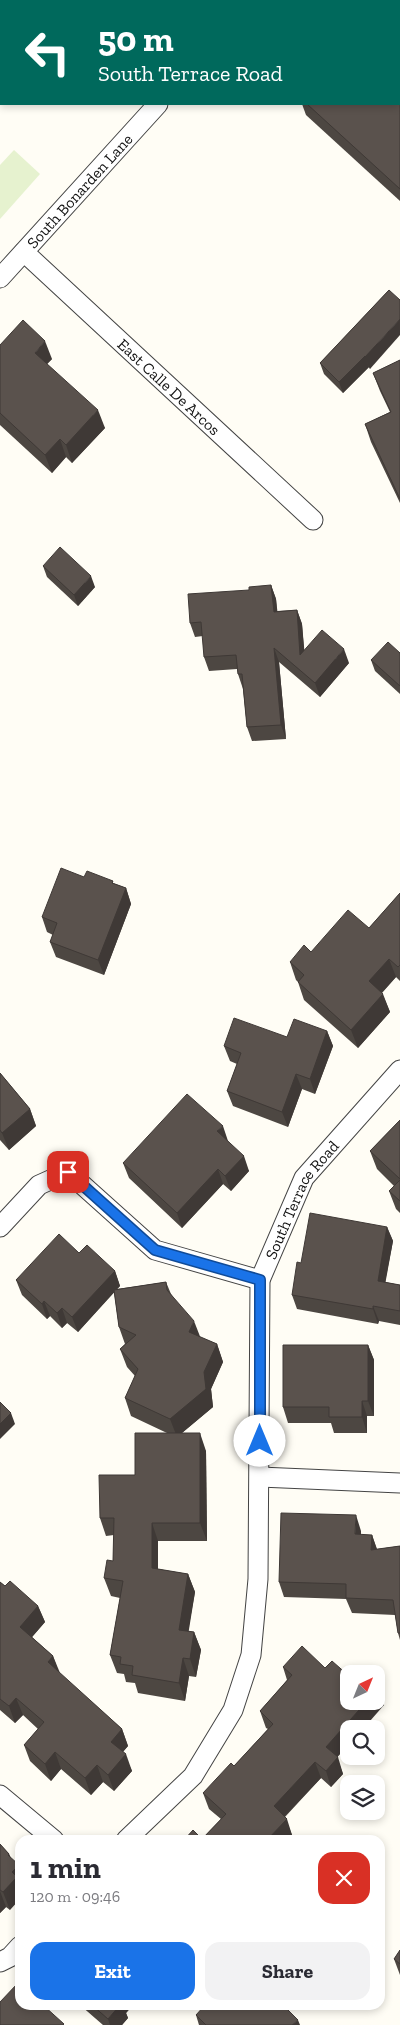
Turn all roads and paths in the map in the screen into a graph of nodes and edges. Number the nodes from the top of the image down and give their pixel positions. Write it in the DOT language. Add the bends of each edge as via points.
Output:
graph roads {
  1 [pos="157,105"];
  2 [pos="24,252"];
  3 [pos="0,278"];
  4 [pos="313,520"];
  5 [pos="400,1070"];
  6 [pos="0,1227"];
  7 [pos="260,1280"];
  8 [pos="260,1477"];
  9 [pos="400,1483"];
  10 [pos="0,1794"];
  11 [pos="48,1835"];
  12 [pos="131,1835"];
  13 [pos="15,1952"];
  14 [pos="0,1962"];
  1 -- 2 [label="street, South Bonarden Lane"];
  2 -- 3 [label="street, South Bonarden Lane"];
  2 -- 4 [label="street, East Calle De Arcos"];
  5 -- 7 [label="street, South Terrace Road" via="304,1178"];
  6 -- 7 [label="street, South Terrace Road" via="39,1185 68,1172 155,1250"];
  7 -- 8 [label="street"];
  8 -- 9 [label="street"];
  8 -- 12 [label="street" via="258,1579 252,1655 233,1710 193,1776"];
  10 -- 11 [label="street"];
  13 -- 14 [label="street"];
}
